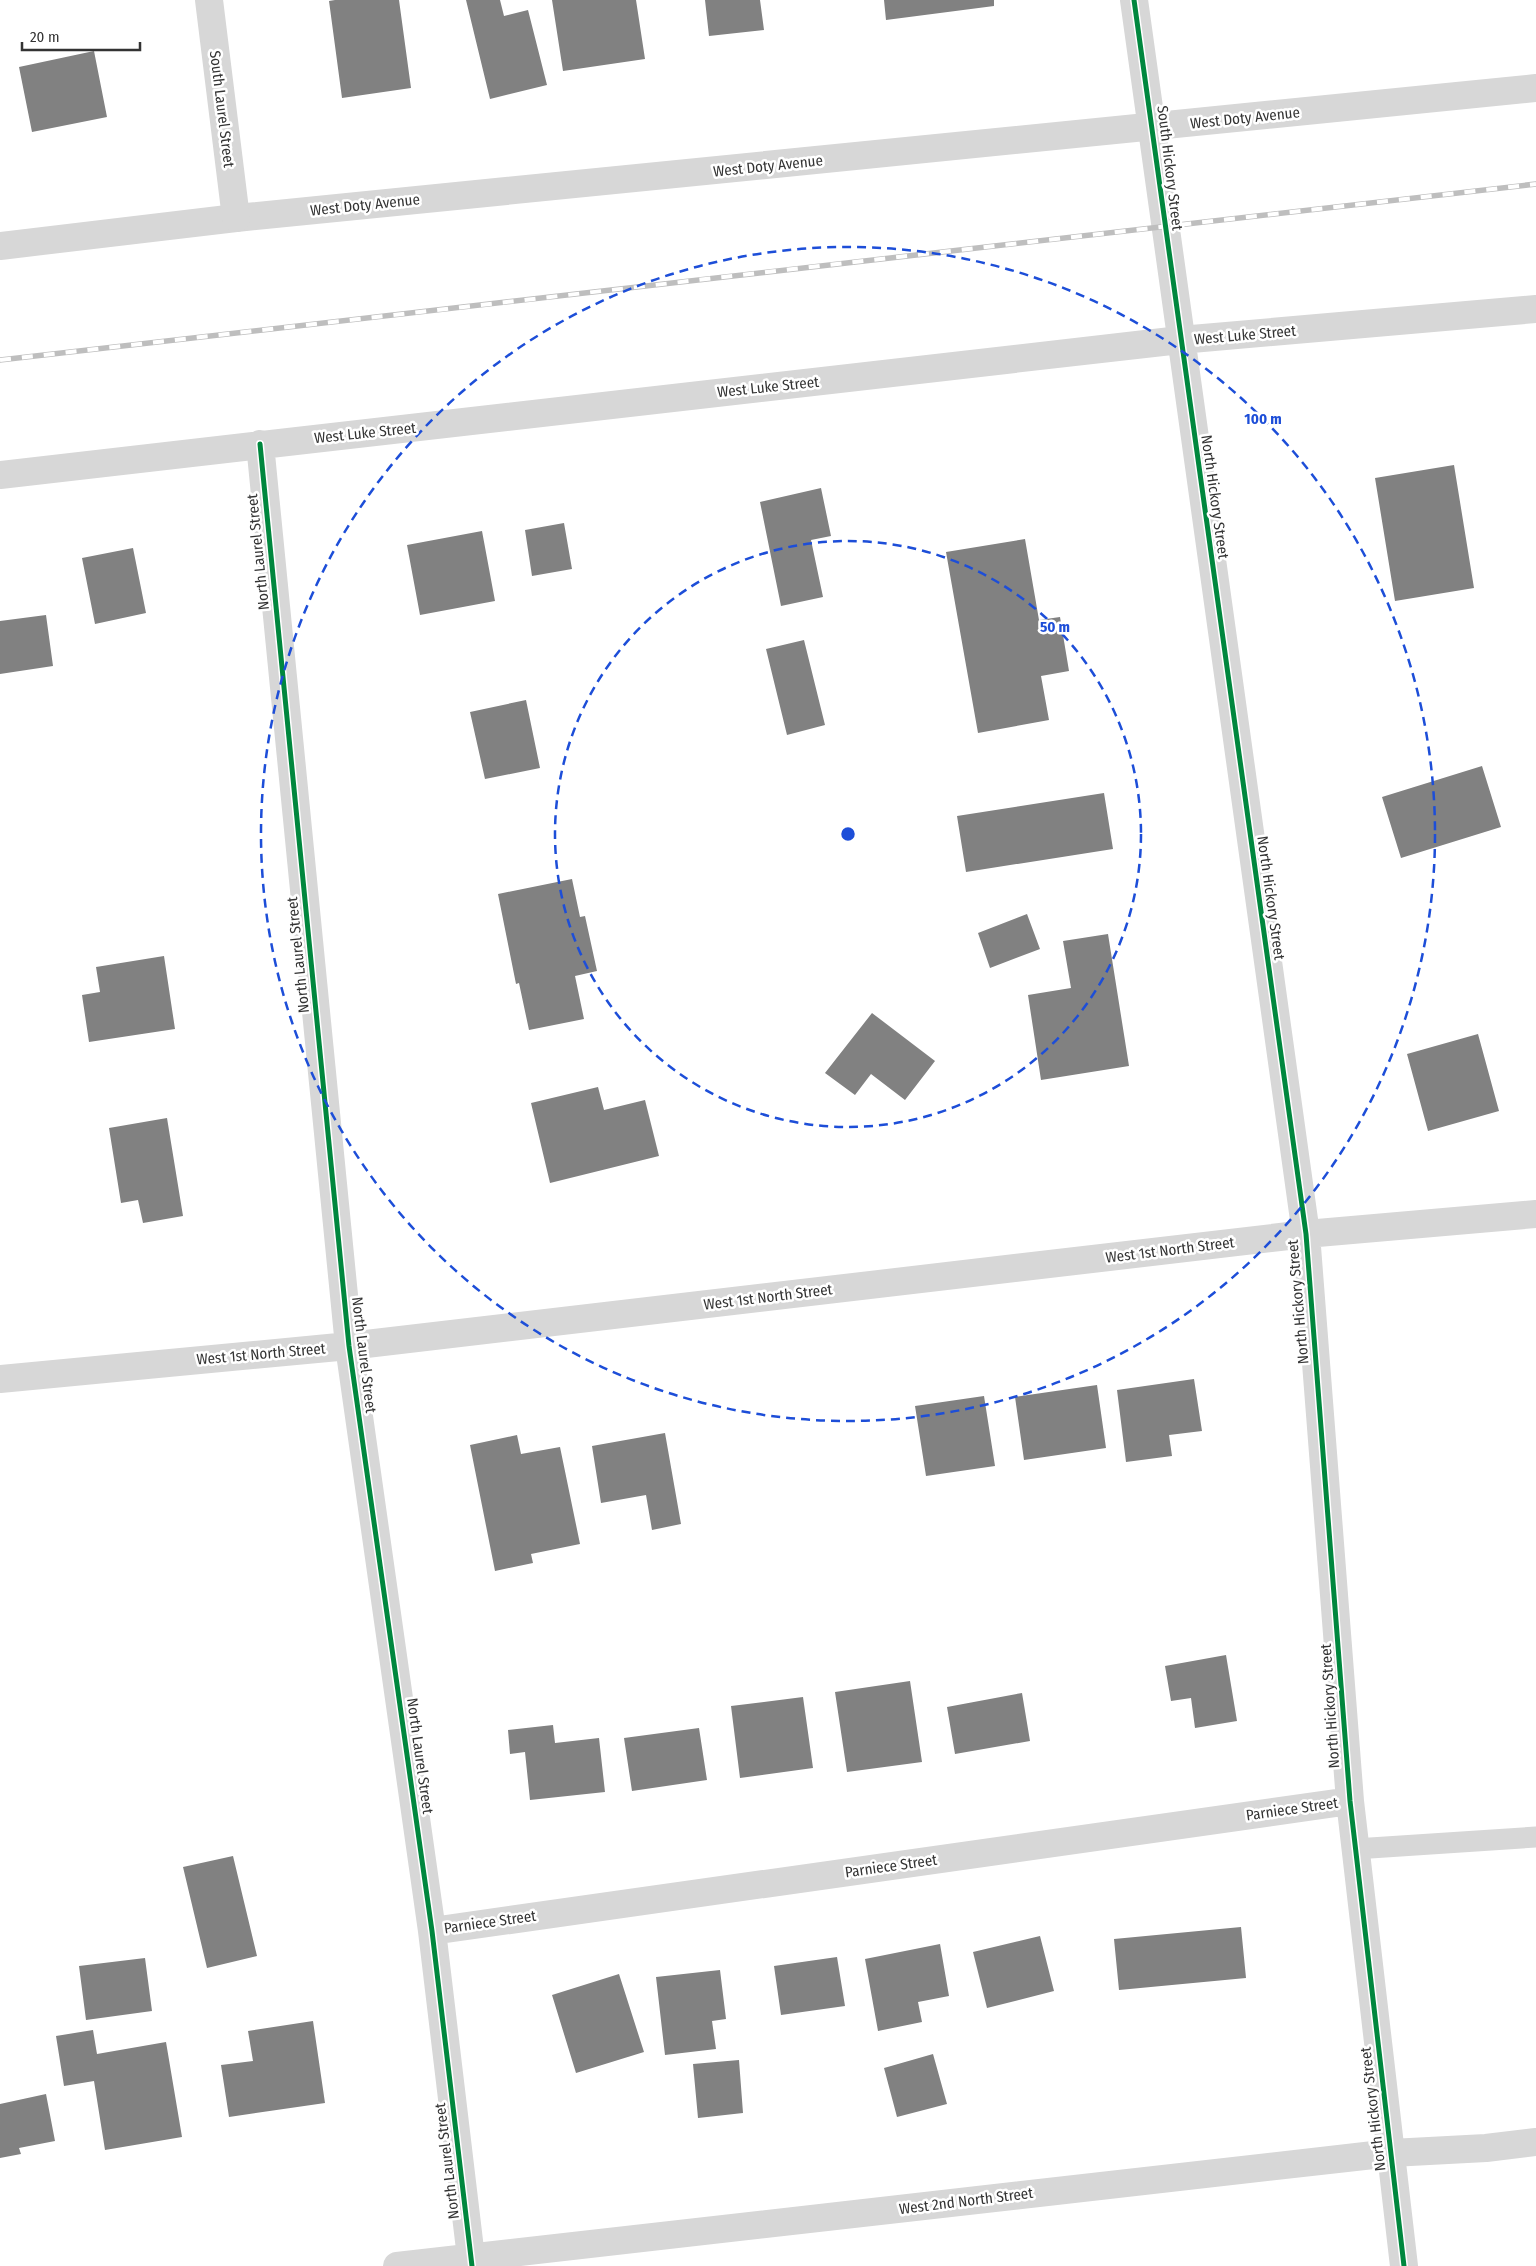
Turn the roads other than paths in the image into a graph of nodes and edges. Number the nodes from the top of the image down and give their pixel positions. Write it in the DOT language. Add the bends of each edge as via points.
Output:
graph roads {
  1 [pos="209,0"];
  2 [pos="1134,0"];
  3 [pos="1536,88"];
  4 [pos="1153,128"];
  5 [pos="236,218"];
  6 [pos="0,246"];
  7 [pos="1536,309"];
  8 [pos="1180,340"];
  9 [pos="260,444"];
  10 [pos="0,475"];
  11 [pos="1536,1214"];
  12 [pos="1306,1234"];
  13 [pos="349,1346"];
  14 [pos="0,1379"];
  15 [pos="1350,1801"];
  16 [pos="1536,1837"];
  17 [pos="1355,1849"];
  18 [pos="432,1930"];
  19 [pos="1536,2142"];
  20 [pos="1390,2153"];
  21 [pos="471,2262"];
  22 [pos="397,2266"];
  23 [pos="1404,2266"];
  1 -- 5 [label="street, South Laurel Street"];
  2 -- 4 [label="street, South Hickory Street"];
  3 -- 4 [label="street, West Doty Avenue"];
  4 -- 5 [label="street, West Doty Avenue"];
  4 -- 8 [label="street, South Hickory Street"];
  5 -- 6 [label="street, West Doty Avenue"];
  7 -- 8 [label="street, West Luke Street"];
  8 -- 9 [label="street, West Luke Street"];
  8 -- 12 [label="street, North Hickory Street"];
  9 -- 10 [label="street, West Luke Street"];
  9 -- 13 [label="street, North Laurel Street"];
  11 -- 12 [label="street, West 1st North Street"];
  12 -- 13 [label="street, West 1st North Street"];
  12 -- 15 [label="street, North Hickory Street"];
  13 -- 14 [label="street, West 1st North Street"];
  13 -- 18 [label="street, North Laurel Street"];
  15 -- 17 [label="street, North Hickory Street"];
  15 -- 18 [label="street, Parniece Street"];
  16 -- 17 [label="lane"];
  17 -- 20 [label="street, North Hickory Street"];
  18 -- 21 [label="street, North Laurel Street"];
  19 -- 20 [label="street, West 2nd North Street"];
  20 -- 21 [label="street, West 2nd North Street"];
  20 -- 23 [label="street, North Hickory Street"];
  21 -- 22 [label="street, West 2nd North Street"];
}
